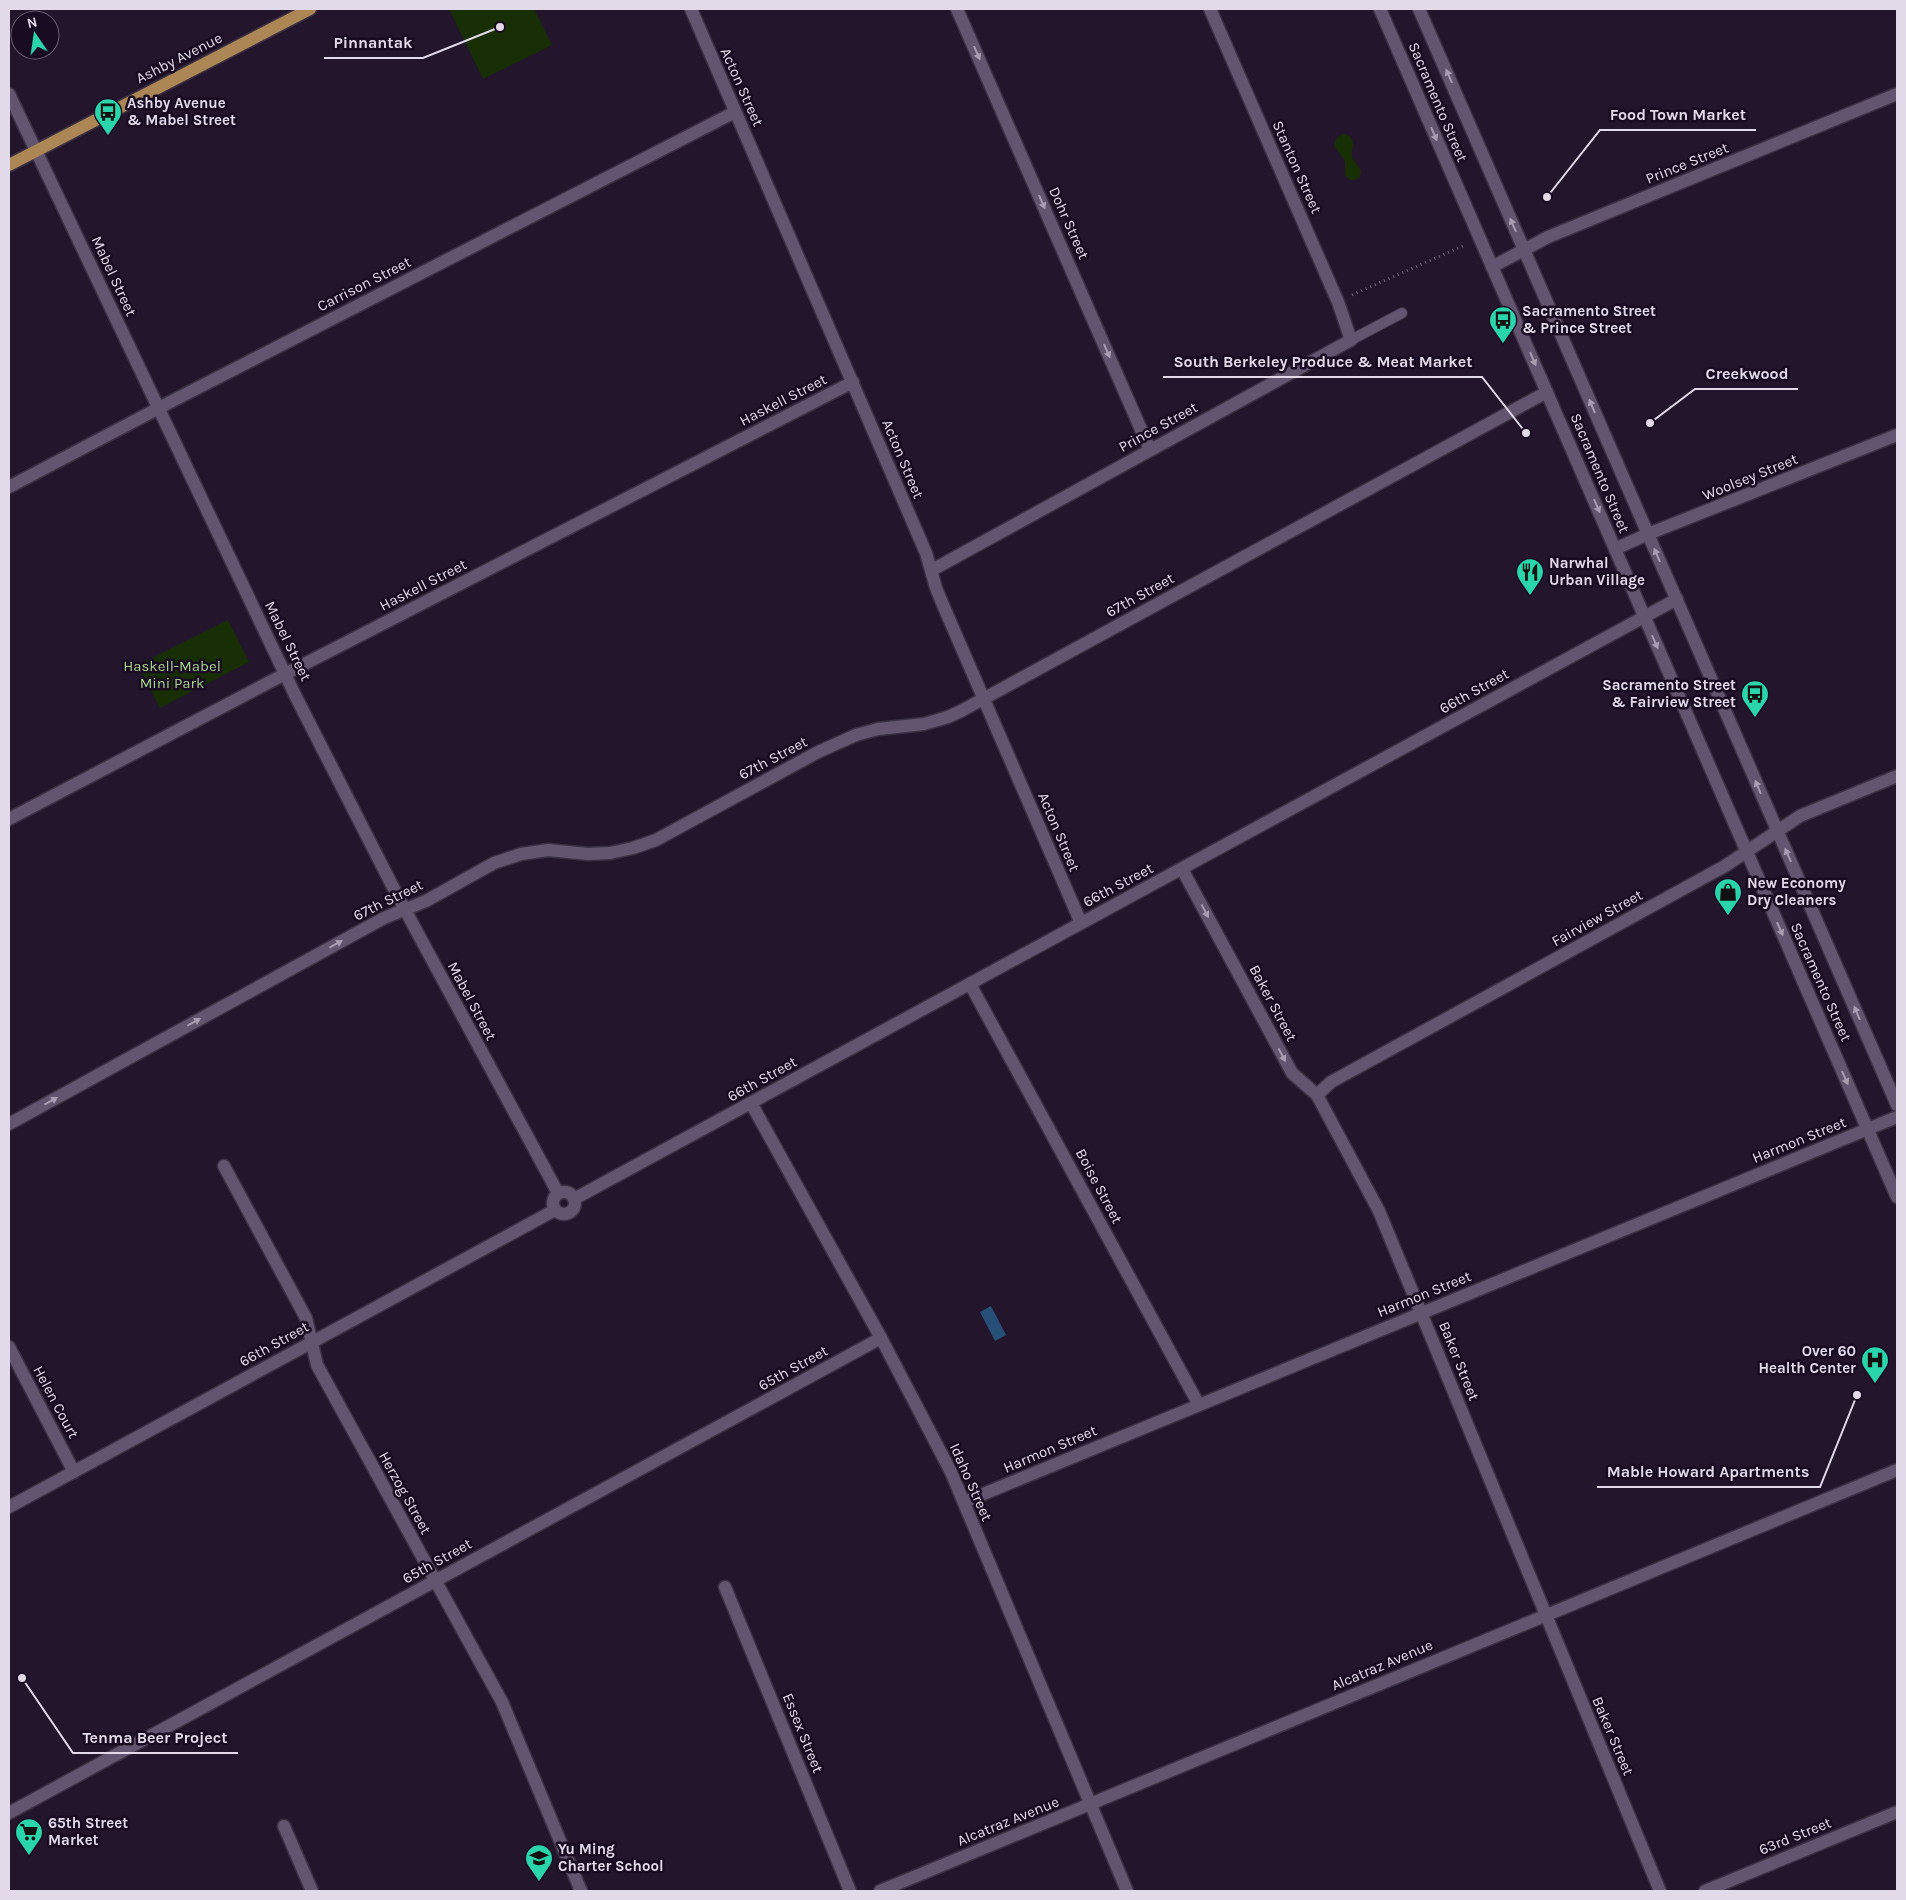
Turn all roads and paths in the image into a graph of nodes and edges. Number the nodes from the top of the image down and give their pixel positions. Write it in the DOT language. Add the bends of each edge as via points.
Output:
graph roads {
  1 [pos="310,9"];
  2 [pos="690,9"];
  3 [pos="957,9"];
  4 [pos="1210,9"];
  5 [pos="1380,9"];
  6 [pos="1419,9"];
  7 [pos="9,94"];
  8 [pos="1897,94"];
  9 [pos="736,112"];
  10 [pos="36,150"];
  11 [pos="9,165"];
  12 [pos="1480,238"];
  13 [pos="1524,250"];
  14 [pos="1492,267"];
  15 [pos="1338,302"];
  16 [pos="1402,313"];
  17 [pos="1351,340"];
  18 [pos="853,382"];
  19 [pos="1547,392"];
  20 [pos="158,409"];
  21 [pos="1897,436"];
  22 [pos="1150,450"];
  23 [pos="9,487"];
  24 [pos="1648,534"];
  25 [pos="1615,549"];
  26 [pos="932,570"];
  27 [pos="1677,599"];
  28 [pos="1644,617"];
  29 [pos="285,674"];
  30 [pos="984,699"];
  31 [pos="1897,776"];
  32 [pos="9,819"];
  33 [pos="1778,832"];
  34 [pos="1747,852"];
  35 [pos="1182,869"];
  36 [pos="405,910"];
  37 [pos="1081,923"];
  38 [pos="970,984"];
  39 [pos="1317,1095"];
  40 [pos="751,1103"];
  41 [pos="1897,1106"];
  42 [pos="1897,1117"];
  43 [pos="9,1124"];
  44 [pos="1868,1129"];
  45 [pos="224,1166"];
  46 [pos="558,1193"];
  47 [pos="1897,1197"];
  48 [pos="574,1199"];
  49 [pos="555,1210"];
  50 [pos="1422,1313"];
  51 [pos="881,1338"];
  52 [pos="311,1342"];
  53 [pos="9,1347"];
  54 [pos="1199,1405"];
  55 [pos="1897,1470"];
  56 [pos="74,1472"];
  57 [pos="964,1502"];
  58 [pos="9,1507"];
  59 [pos="434,1581"];
  60 [pos="725,1587"];
  61 [pos="1546,1615"];
  62 [pos="1091,1804"];
  63 [pos="1897,1812"];
  64 [pos="9,1813"];
  65 [pos="284,1826"];
  66 [pos="312,1891"];
  67 [pos="581,1891"];
  68 [pos="850,1891"];
  69 [pos="880,1891"];
  70 [pos="1127,1891"];
  71 [pos="1660,1891"];
  72 [pos="1705,1891"];
  1 -- 10 [label="main road, Ashby Avenue"];
  2 -- 9 [label="street, Acton Street"];
  3 -- 22 [label="street, Dohr Street, one-way"];
  4 -- 15 [label="street, Stanton Street"];
  5 -- 12 [label="street, Sacramento Street, one-way"];
  13 -- 6 [label="street, Sacramento Street, one-way"];
  7 -- 10 [label="street, Mabel Street"];
  8 -- 13 [label="street, Prince Street" via="1548,237"];
  9 -- 18 [label="street, Acton Street"];
  9 -- 20 [label="street, Carrison Street"];
  10 -- 11 [label="main road, Ashby Avenue"];
  10 -- 20 [label="street, Mabel Street"];
  12 -- 14 [label="street, Sacramento Street"];
  12 -- 15 [label="path"];
  13 -- 14 [label="street, Prince Street"];
  24 -- 13 [label="street, Sacramento Street, one-way"];
  14 -- 19 [label="street, Sacramento Street, one-way"];
  15 -- 17 [label="street, Stanton Street"];
  16 -- 17 [label="lane, Prince Street"];
  17 -- 22 [label="street, Prince Street"];
  18 -- 26 [label="street, Acton Street"];
  18 -- 29 [label="street, Haskell Street"];
  19 -- 25 [label="street, Sacramento Street, one-way"];
  19 -- 30 [label="street, 67th Street"];
  20 -- 23 [label="street, Carrison Street"];
  20 -- 29 [label="street, Mabel Street"];
  21 -- 24 [label="street, Woolsey Street"];
  22 -- 26 [label="street, Prince Street"];
  24 -- 25 [label="street, Woolsey Street"];
  27 -- 24 [label="street, Sacramento Street, one-way"];
  25 -- 28 [label="street, Sacramento Street"];
  26 -- 30 [label="street, Acton Street" via="936,588"];
  27 -- 28 [label="street, 66th Street"];
  33 -- 27 [label="street, Sacramento Street, one-way"];
  28 -- 34 [label="street, Sacramento Street, one-way"];
  28 -- 35 [label="street, 66th Street"];
  29 -- 32 [label="street, Haskell Street"];
  29 -- 36 [label="street, Mabel Street"];
  30 -- 36 [label="street, 67th Street" via="948,717 924,724 856,735 818,752 656,840 610,853 548,850 521,854 494,863"];
  30 -- 37 [label="street, Acton Street"];
  31 -- 33 [label="street, Fairview Street" via="1800,816"];
  33 -- 34 [label="street, Fairview Street"];
  41 -- 33 [label="street, Sacramento Street, one-way"];
  34 -- 39 [label="street, Fairview Street" via="1331,1082"];
  34 -- 44 [label="street, Sacramento Street, one-way"];
  35 -- 37 [label="street, 66th Street"];
  35 -- 39 [label="street, Baker Street, one-way" via="1292,1073"];
  43 -- 36 [label="street, 67th Street, one-way" via="384,918"];
  36 -- 46 [label="street, Mabel Street"];
  37 -- 38 [label="street, 66th Street"];
  38 -- 40 [label="street, 66th Street"];
  38 -- 54 [label="street, Boise Street"];
  39 -- 50 [label="street, Baker Street" via="1379,1211"];
  40 -- 48 [label="street, 66th Street"];
  40 -- 51 [label="street, Idaho Street"];
  42 -- 44 [label="street, Harmon Street"];
  44 -- 47 [label="street, Sacramento Street"];
  44 -- 50 [label="street, Harmon Street"];
  45 -- 52 [label="street, Herzog Street" via="306,1318"];
  46 -- 48 [label="street" via="568,1192"];
  46 -- 49 [label="street" via="553,1199"];
  48 -- 49 [label="street" via="574,1207 569,1212 562,1214"];
  49 -- 52 [label="street, 66th Street"];
  50 -- 54 [label="street, Harmon Street"];
  50 -- 61 [label="street, Baker Street"];
  51 -- 57 [label="street, Idaho Street"];
  51 -- 59 [label="street, 65th Street"];
  52 -- 56 [label="street, 66th Street"];
  52 -- 59 [label="street, Herzog Street" via="317,1365"];
  53 -- 56 [label="street, Helen Court"];
  54 -- 57 [label="street, Harmon Street"];
  55 -- 61 [label="street, Alcatraz Avenue"];
  56 -- 58 [label="street, 66th Street"];
  57 -- 62 [label="street, Idaho Street"];
  59 -- 64 [label="street, 65th Street"];
  59 -- 67 [label="street, Herzog Street" via="502,1702"];
  60 -- 68 [label="street, Essex Street"];
  61 -- 62 [label="street, Alcatraz Avenue"];
  61 -- 71 [label="street, Baker Street"];
  62 -- 69 [label="street, Alcatraz Avenue"];
  62 -- 70 [label="street, Idaho Street"];
  63 -- 72 [label="street, 63rd Street"];
  65 -- 66 [label="street"];
}
